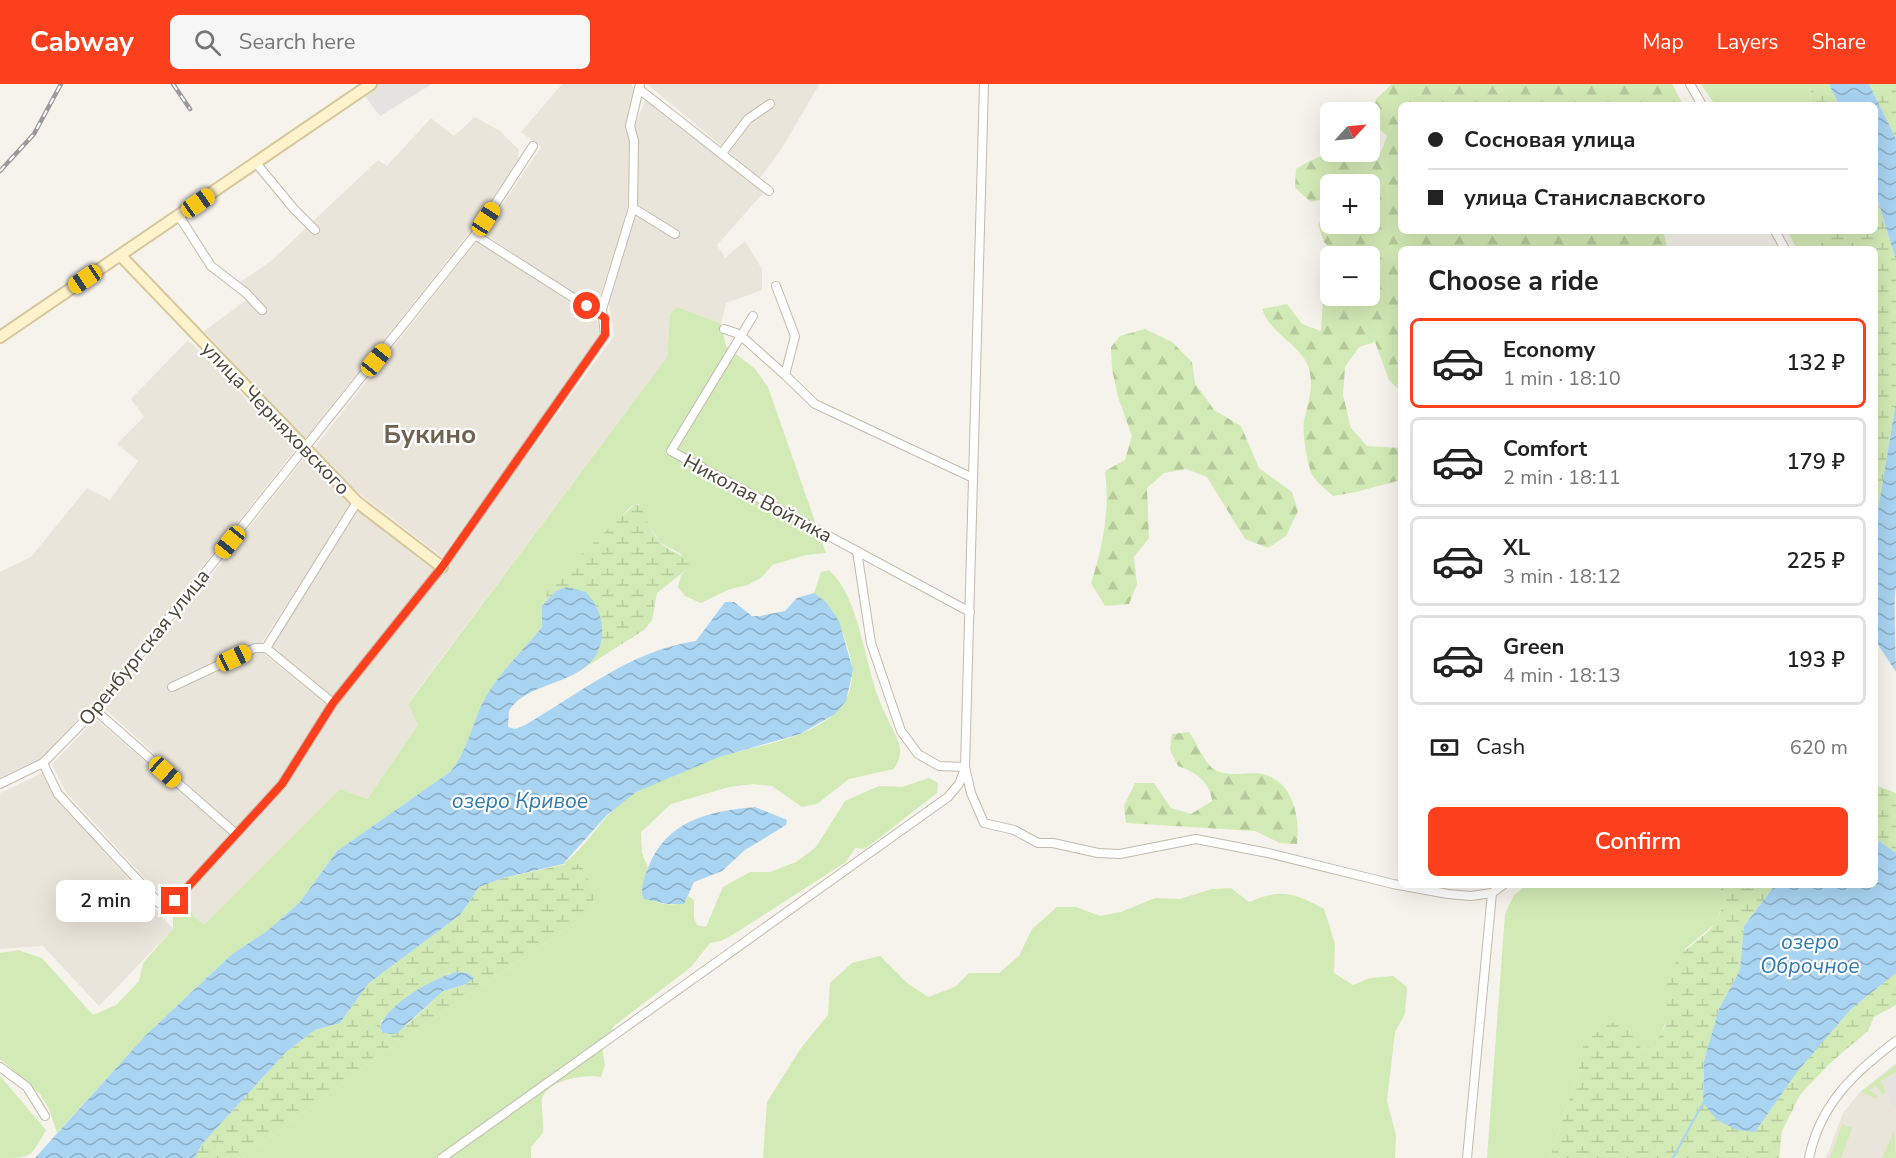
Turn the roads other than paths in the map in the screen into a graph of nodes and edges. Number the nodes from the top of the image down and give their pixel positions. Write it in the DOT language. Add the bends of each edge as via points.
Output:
graph roads {
  1 [pos="371,84"];
  2 [pos="984,84"];
  3 [pos="1690,84"];
  4 [pos="639,87"];
  5 [pos="1700,102"];
  6 [pos="770,104"];
  7 [pos="533,146"];
  8 [pos="722,153"];
  9 [pos="256,163"];
  10 [pos="769,191"];
  11 [pos="633,208"];
  12 [pos="179,216"];
  13 [pos="315,230"];
  14 [pos="675,234"];
  15 [pos="475,235"];
  16 [pos="121,256"];
  17 [pos="776,286"];
  18 [pos="262,310"];
  19 [pos="753,316"];
  20 [pos="605,318"];
  21 [pos="724,329"];
  22 [pos="741,336"];
  23 [pos="0,337"];
  24 [pos="785,375"];
  25 [pos="305,449"];
  26 [pos="973,478"];
  27 [pos="357,502"];
  28 [pos="857,551"];
  29 [pos="442,567"];
  30 [pos="970,612"];
  31 [pos="266,648"];
  32 [pos="172,687"];
  33 [pos="333,703"];
  34 [pos="95,710"];
  35 [pos="43,763"];
  36 [pos="965,767"];
  37 [pos="0,784"];
  38 [pos="235,833"];
  39 [pos="1398,885"];
  40 [pos="1415,888"];
  41 [pos="1499,888"];
  42 [pos="1492,894"];
  43 [pos="1896,1041"];
  44 [pos="0,1067"];
  45 [pos="45,1116"];
  46 [pos="442,1158"];
  47 [pos="1467,1158"];
  48 [pos="1809,1158"];
  1 -- 9 [label="street"];
  2 -- 26 [label="street"];
  3 -- 5 [label="street"];
  4 -- 8 [label="street"];
  4 -- 11 [label="street" via="630,126 634,141"];
  6 -- 8 [label="street" via="748,119"];
  7 -- 15 [label="street, Оренбургская улица"];
  8 -- 10 [label="street"];
  9 -- 12 [label="street"];
  9 -- 13 [label="street"];
  11 -- 14 [label="street"];
  11 -- 20 [label="street" via="602,309"];
  12 -- 16 [label="street"];
  12 -- 18 [label="street" via="211,266"];
  15 -- 20 [label="street"];
  15 -- 25 [label="street, Оренбургская улица"];
  16 -- 23 [label="street"];
  16 -- 25 [label="street, улица Черняховского"];
  17 -- 24 [label="street" via="795,336"];
  19 -- 22 [label="street, Николая Войтика"];
  20 -- 29 [label="street" via="605,335"];
  21 -- 22 [label="street"];
  22 -- 24 [label="street"];
  22 -- 28 [label="street, Николая Войтика" via="671,451"];
  24 -- 26 [label="street" via="815,404"];
  25 -- 27 [label="street, улица Черняховского"];
  25 -- 34 [label="street, Оренбургская улица"];
  26 -- 30 [label="street"];
  27 -- 29 [label="street, улица Черняховского"];
  27 -- 31 [label="street"];
  28 -- 30 [label="street"];
  28 -- 36 [label="street" via="871,643 901,731 918,754 939,766"];
  29 -- 33 [label="street"];
  30 -- 36 [label="street"];
  31 -- 32 [label="street" via="255,648"];
  31 -- 33 [label="street"];
  33 -- 38 [label="street" via="282,784"];
  34 -- 35 [label="street, Оренбургская улица"];
  34 -- 38 [label="street"];
  35 -- 37 [label="street, Оренбургская улица"];
  35 -- 38 [label="street" via="58,794 159,903 175,901"];
  36 -- 39 [label="street" via="984,823 1014,830 1038,843 1120,854 1196,839 1268,852"];
  36 -- 46 [label="street" via="959,784 948,797"];
  40 -- 42 [label="street" via="1448,894"];
  41 -- 42 [label="street"];
  42 -- 47 [label="street"];
  43 -- 48 [label="street" via="1833,1098 1822,1116"];
  44 -- 45 [label="street" via="27,1087"];
}
